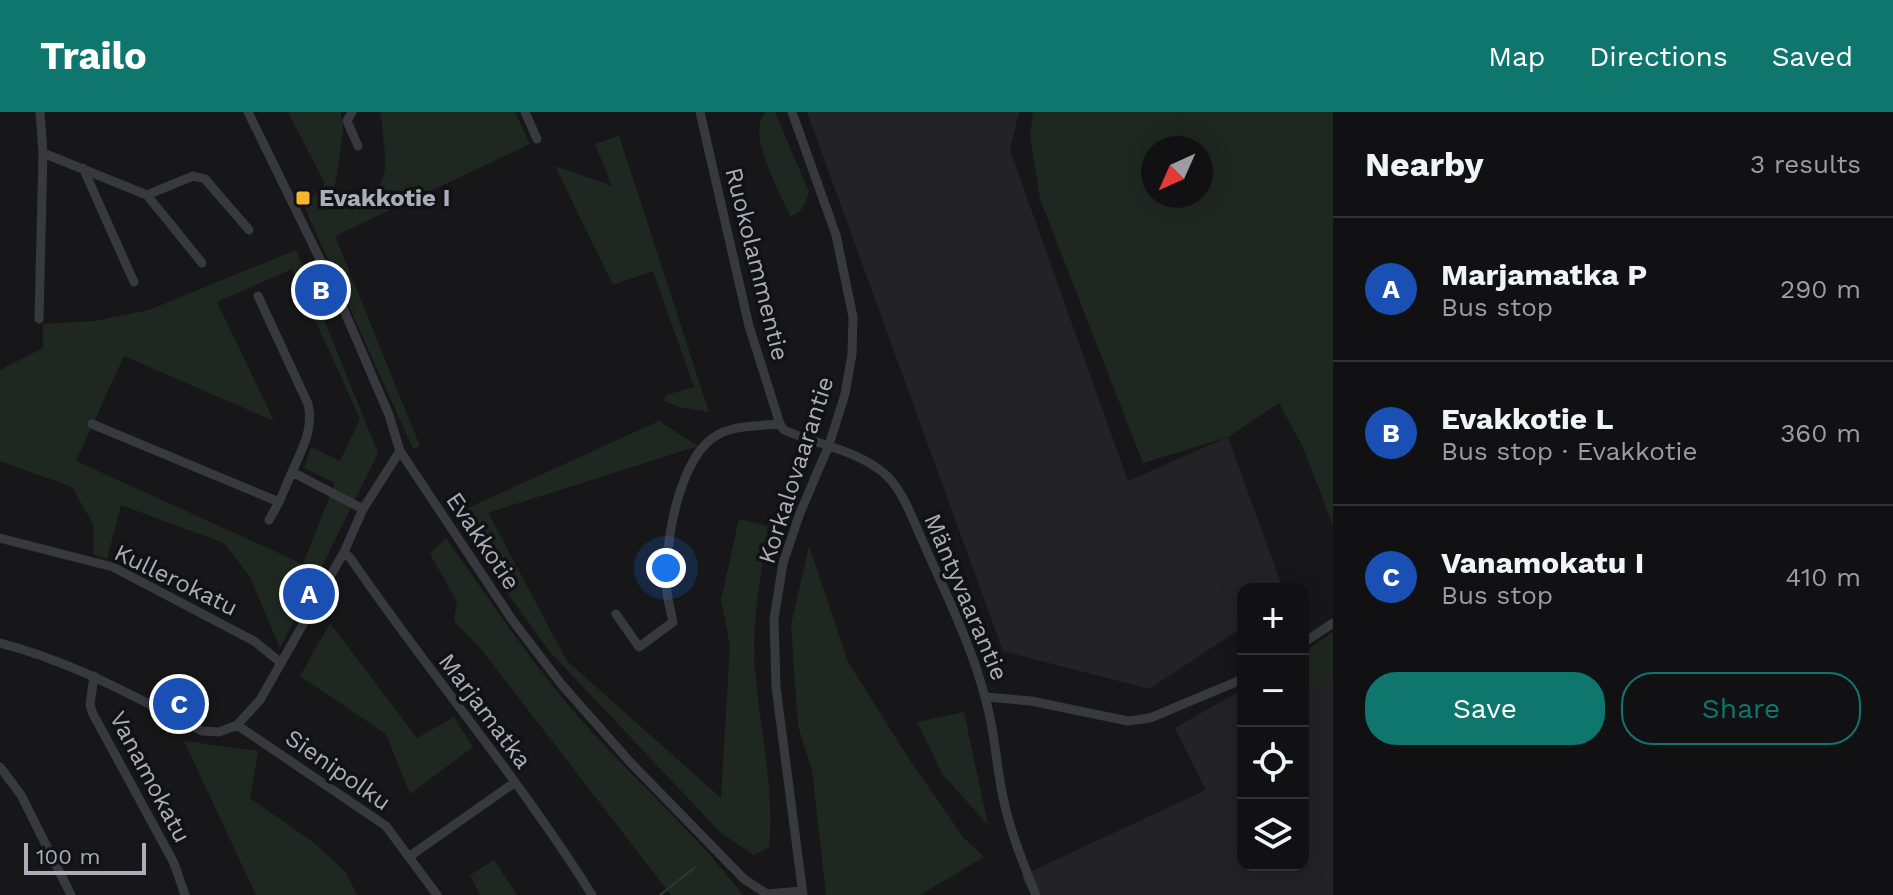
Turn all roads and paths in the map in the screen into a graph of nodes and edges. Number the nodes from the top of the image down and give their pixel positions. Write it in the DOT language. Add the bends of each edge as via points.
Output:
graph roads {
  1 [pos="40,112"];
  2 [pos="248,112"];
  3 [pos="352,112"];
  4 [pos="525,112"];
  5 [pos="700,112"];
  6 [pos="792,112"];
  7 [pos="537,139"];
  8 [pos="358,146"];
  9 [pos="43,153"];
  10 [pos="83,168"];
  11 [pos="147,195"];
  12 [pos="249,230"];
  13 [pos="202,263"];
  14 [pos="134,282"];
  15 [pos="258,296"];
  16 [pos="39,319"];
  17 [pos="92,424"];
  18 [pos="780,424"];
  19 [pos="829,445"];
  20 [pos="400,451"];
  21 [pos="292,472"];
  22 [pos="279,502"];
  23 [pos="363,509"];
  24 [pos="269,520"];
  25 [pos="0,538"];
  26 [pos="344,552"];
  27 [pos="616,614"];
  28 [pos="1333,623"];
  29 [pos="1309,639"];
  30 [pos="0,643"];
  31 [pos="280,662"];
  32 [pos="94,676"];
  33 [pos="1237,682"];
  34 [pos="986,697"];
  35 [pos="237,725"];
  36 [pos="0,767"];
  37 [pos="514,783"];
  38 [pos="410,856"];
  39 [pos="802,893"];
  40 [pos="71,895"];
  41 [pos="185,895"];
  42 [pos="437,895"];
  43 [pos="592,895"];
  44 [pos="1036,895"];
  1 -- 9 [label="street"];
  2 -- 20 [label="street, Evakkotie" via="337,294"];
  3 -- 8 [label="street" via="347,121"];
  4 -- 7 [label="street"];
  5 -- 18 [label="street, Ruokolammentie" via="749,326"];
  6 -- 19 [label="street, Korkalovaarantie" via="836,235 853,317 845,394"];
  9 -- 10 [label="street"];
  9 -- 16 [label="street"];
  10 -- 11 [label="street"];
  10 -- 14 [label="street"];
  11 -- 12 [label="street" via="193,176 205,179"];
  11 -- 13 [label="street"];
  15 -- 21 [label="street" via="311,417"];
  17 -- 22 [label="street"];
  18 -- 19 [label="street, Mäntyvaarantie" via="806,440"];
  18 -- 27 [label="street" via="719,433 687,471 666,566 673,622 639,647"];
  19 -- 34 [label="street, Mäntyvaarantie" via="881,470 899,491"];
  19 -- 39 [label="street, Korkalovaarantie" via="783,563 774,619 776,687"];
  20 -- 23 [label="street"];
  20 -- 39 [label="street, Evakkotie" via="513,621 630,762 744,879 767,894"];
  21 -- 22 [label="street"];
  21 -- 23 [label="street"];
  22 -- 24 [label="street"];
  23 -- 26 [label="street"];
  25 -- 31 [label="street, Kullerokatu" via="113,567 254,641"];
  26 -- 31 [label="street"];
  26 -- 37 [label="street, Marjamatka"];
  28 -- 29 [label="street"];
  30 -- 32 [label="street"];
  31 -- 35 [label="street" via="260,700"];
  32 -- 35 [label="street" via="202,731"];
  32 -- 41 [label="street, Vanamokatu" via="93,714 167,849"];
  33 -- 34 [label="street" via="1150,718 1128,721"];
  34 -- 44 [label="street, Mäntyvaarantie" via="1003,797"];
  35 -- 38 [label="street, Sienipolku" via="386,826"];
  36 -- 40 [label="street" via="21,795"];
  37 -- 38 [label="street"];
  37 -- 43 [label="street, Marjamatka"];
  38 -- 42 [label="street, Sienipolku"];
}
